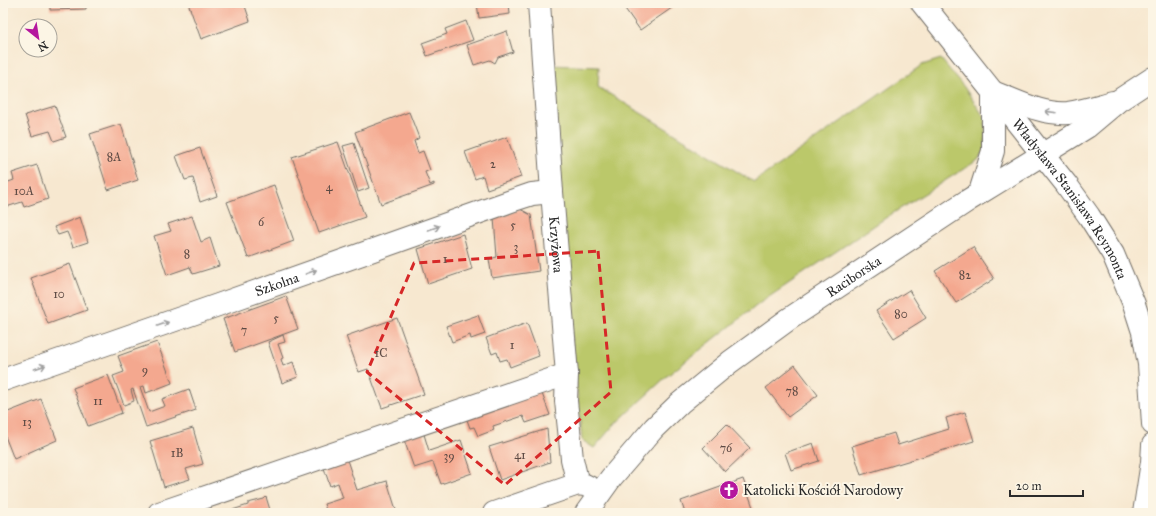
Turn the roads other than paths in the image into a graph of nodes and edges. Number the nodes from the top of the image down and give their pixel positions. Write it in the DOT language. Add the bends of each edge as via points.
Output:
graph roads {
  1 [pos="539,3"];
  2 [pos="922,3"];
  3 [pos="1153,78"];
  4 [pos="993,92"];
  5 [pos="1118,101"];
  6 [pos="1042,154"];
  7 [pos="552,192"];
  8 [pos="980,192"];
  9 [pos="567,374"];
  10 [pos="3,380"];
  11 [pos="1153,424"];
  12 [pos="1153,456"];
  13 [pos="578,484"];
  14 [pos="600,493"];
  15 [pos="159,513"];
  16 [pos="494,513"];
  17 [pos="586,513"];
  18 [pos="1144,513"];
  1 -- 7 [label="street, Krzyżowa"];
  2 -- 4 [label="street, Władysława Stanisława Reymonta"];
  3 -- 5 [label="street, Raciborska"];
  5 -- 4 [label="street, one-way" via="1070,113 1056,113 1042,111"];
  4 -- 6 [label="street, Władysława Stanisława Reymonta"];
  4 -- 8 [label="street" via="993,151"];
  5 -- 6 [label="street, Raciborska" via="1087,127"];
  6 -- 8 [label="street, Raciborska"];
  6 -- 11 [label="street, Władysława Stanisława Reymonta" via="1089,216 1123,276 1143,332 1149,364"];
  7 -- 9 [label="street, Krzyżowa"];
  10 -- 7 [label="street, Szkolna, one-way" via="514,200 532,194"];
  8 -- 14 [label="street, Raciborska" via="800,311 730,362 654,428"];
  9 -- 13 [label="street, Krzyżowa" via="566,401 572,459"];
  9 -- 15 [label="street"];
  12 -- 18 [label="street"];
  13 -- 14 [label="street"];
  13 -- 16 [label="street"];
  14 -- 17 [label="street, Raciborska"];
}
